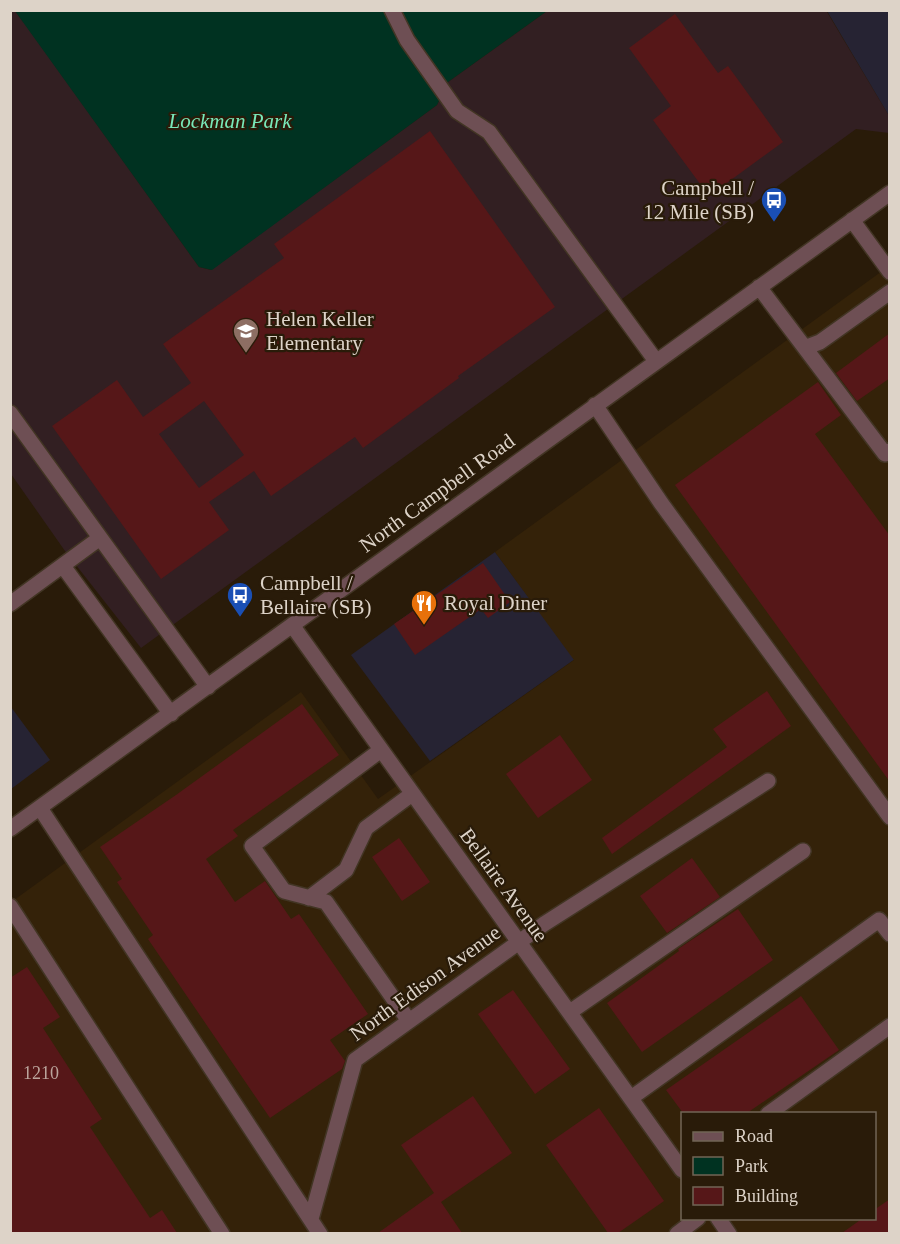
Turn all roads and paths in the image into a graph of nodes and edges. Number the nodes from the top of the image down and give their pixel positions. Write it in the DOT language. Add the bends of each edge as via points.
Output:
graph roads {
  1 [pos="392,10"];
  2 [pos="890,193"];
  3 [pos="852,220"];
  4 [pos="890,272"];
  5 [pos="759,287"];
  6 [pos="890,292"];
  7 [pos="807,348"];
  8 [pos="656,361"];
  9 [pos="595,405"];
  10 [pos="10,413"];
  11 [pos="888,455"];
  12 [pos="100,538"];
  13 [pos="63,566"];
  14 [pos="10,604"];
  15 [pos="292,626"];
  16 [pos="208,687"];
  17 [pos="171,714"];
  18 [pos="381,750"];
  19 [pos="768,781"];
  20 [pos="412,794"];
  21 [pos="40,808"];
  22 [pos="890,817"];
  23 [pos="10,829"];
  24 [pos="803,851"];
  25 [pos="309,898"];
  26 [pos="10,906"];
  27 [pos="890,934"];
  28 [pos="520,941"];
  29 [pos="570,1012"];
  30 [pos="409,1021"];
  31 [pos="890,1026"];
  32 [pos="631,1098"];
  33 [pos="769,1112"];
  34 [pos="681,1169"];
  35 [pos="311,1219"];
  36 [pos="695,1220"];
  37 [pos="719,1220"];
  38 [pos="222,1233"];
  39 [pos="320,1233"];
  40 [pos="677,1233"];
  41 [pos="729,1233"];
  1 -- 8 [label="street" via="406,40 457,111 489,132"];
  2 -- 3 [label="street, North Campbell Road"];
  3 -- 4 [label="street"];
  3 -- 5 [label="street, North Campbell Road"];
  5 -- 7 [label="street"];
  5 -- 8 [label="street, North Campbell Road"];
  6 -- 7 [label="street"];
  7 -- 11 [label="street"];
  8 -- 9 [label="street, North Campbell Road"];
  9 -- 15 [label="street, North Campbell Road"];
  9 -- 22 [label="street" via="661,503"];
  10 -- 12 [label="street"];
  12 -- 13 [label="street"];
  12 -- 16 [label="street"];
  13 -- 14 [label="street"];
  13 -- 17 [label="street"];
  15 -- 16 [label="street, North Campbell Road"];
  15 -- 18 [label="street, Bellaire Avenue"];
  16 -- 17 [label="street, North Campbell Road"];
  17 -- 21 [label="street, North Campbell Road"];
  18 -- 20 [label="street, Bellaire Avenue"];
  18 -- 25 [label="street" via="252,846 284,891"];
  19 -- 28 [label="street, North Edison Avenue"];
  20 -- 25 [label="street" via="366,828 346,870"];
  20 -- 28 [label="street, Bellaire Avenue"];
  21 -- 23 [label="street, North Campbell Road"];
  21 -- 35 [label="street"];
  24 -- 29 [label="street"];
  25 -- 30 [label="street" via="326,902"];
  26 -- 38 [label="street"];
  27 -- 32 [label="street" via="879,921"];
  28 -- 29 [label="street, Bellaire Avenue"];
  28 -- 30 [label="street, North Edison Avenue"];
  29 -- 32 [label="street, Bellaire Avenue"];
  30 -- 35 [label="street, North Edison Avenue" via="355,1060"];
  31 -- 33 [label="street"];
  32 -- 34 [label="street, Bellaire Avenue"];
  35 -- 39 [label="street"];
  36 -- 40 [label="street"];
  37 -- 41 [label="street"];
}
